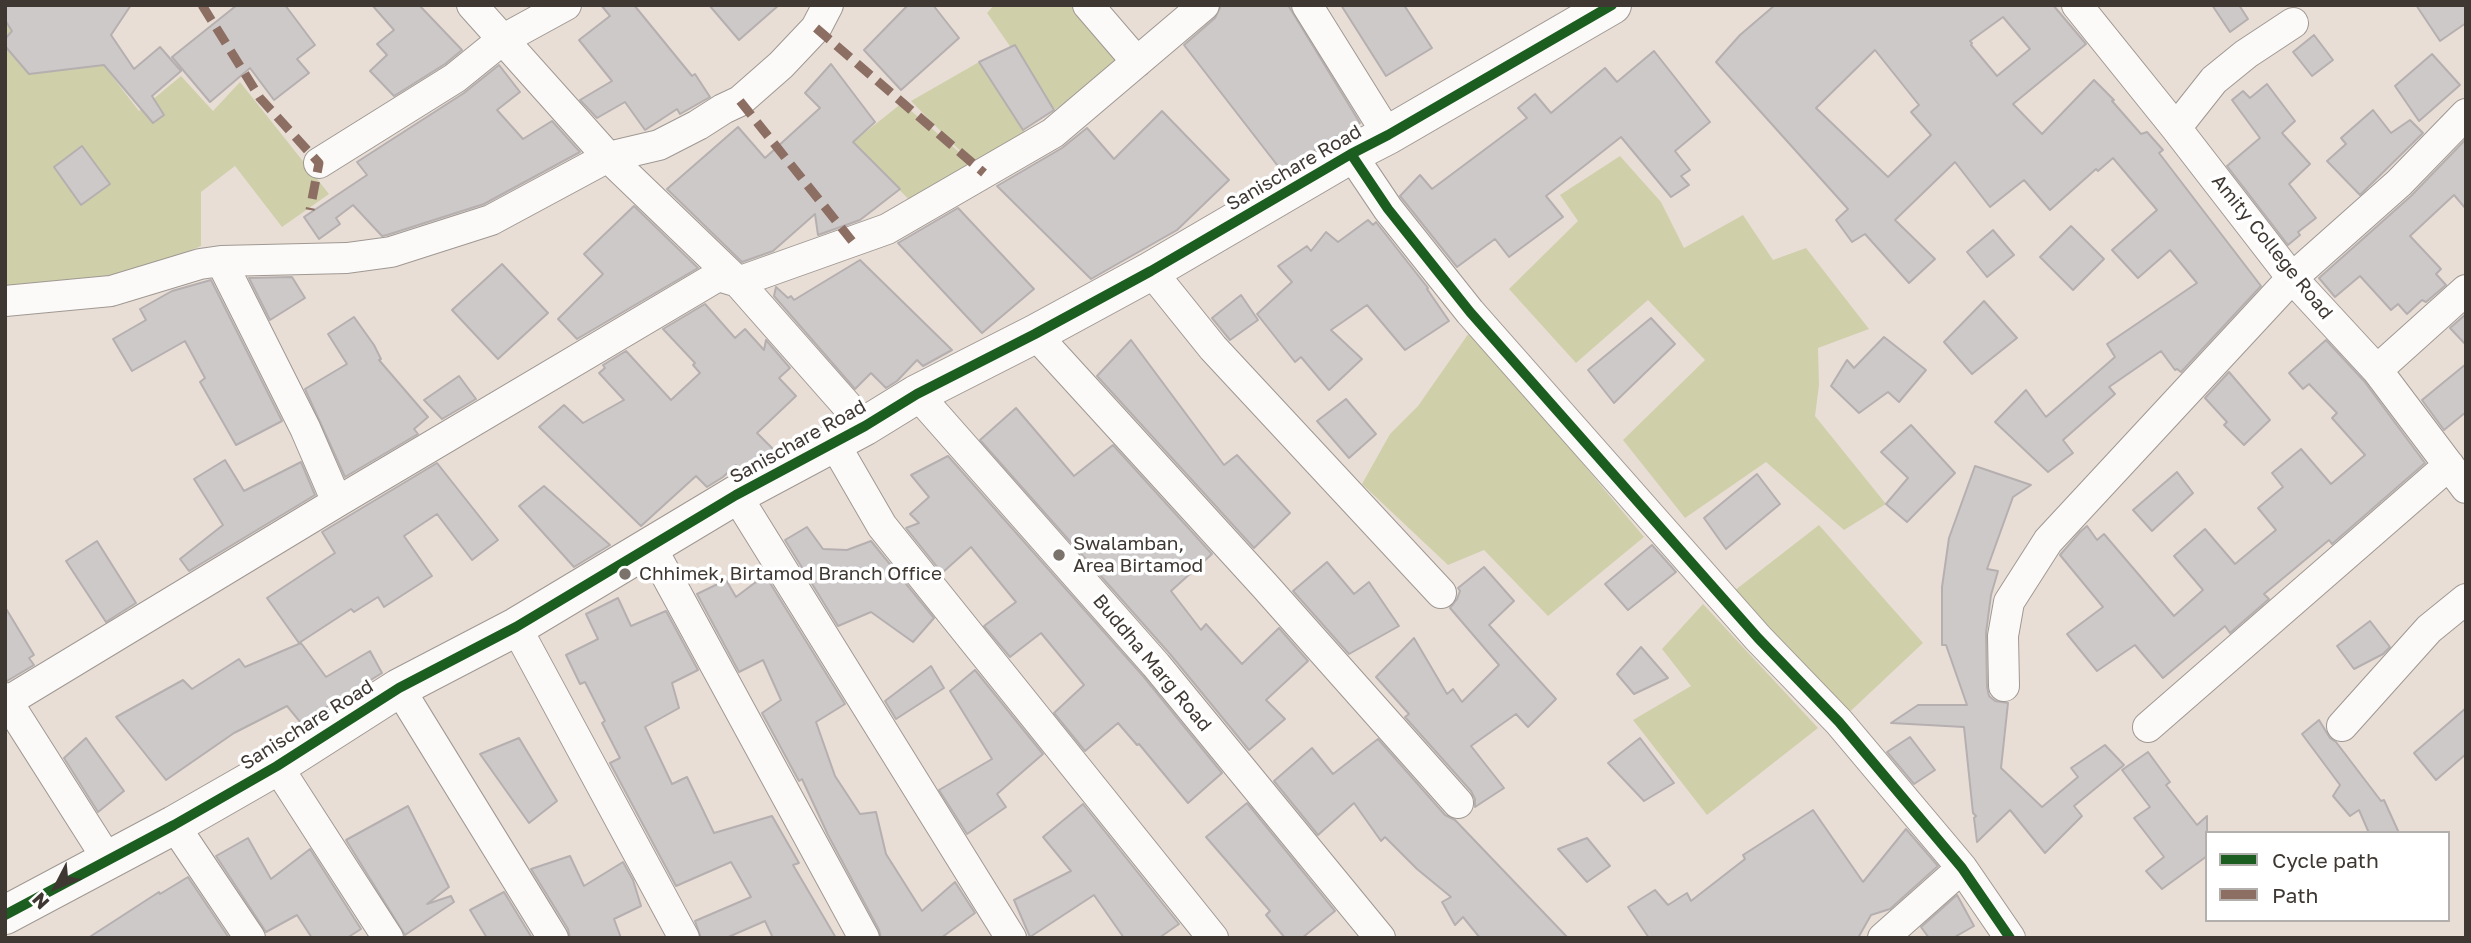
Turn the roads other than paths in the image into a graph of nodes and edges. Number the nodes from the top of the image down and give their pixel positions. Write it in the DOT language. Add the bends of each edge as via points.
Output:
graph roads {
  1 [pos="472,5"];
  2 [pos="566,5"];
  3 [pos="828,5"];
  4 [pos="1088,5"];
  5 [pos="1204,5"];
  6 [pos="1307,5"];
  7 [pos="1612,5"];
  8 [pos="2077,5"];
  9 [pos="2293,23"];
  10 [pos="502,40"];
  11 [pos="1137,62"];
  12 [pos="2466,114"];
  13 [pos="2176,128"];
  14 [pos="1388,135"];
  15 [pos="1351,153"];
  16 [pos="608,157"];
  17 [pos="319,163"];
  18 [pos="221,261"];
  19 [pos="1151,271"];
  20 [pos="2292,278"];
  21 [pos="738,282"];
  22 [pos="2466,290"];
  23 [pos="5,301"];
  24 [pos="1035,334"];
  25 [pos="2377,370"];
  26 [pos="917,394"];
  27 [pos="850,435"];
  28 [pos="2457,476"];
  29 [pos="736,495"];
  30 [pos="337,502"];
  31 [pos="651,547"];
  32 [pos="1441,593"];
  33 [pos="2466,599"];
  34 [pos="516,627"];
  35 [pos="2004,687"];
  36 [pos="399,688"];
  37 [pos="6,701"];
  38 [pos="2342,726"];
  39 [pos="2148,727"];
  40 [pos="277,766"];
  41 [pos="1458,803"];
  42 [pos="174,825"];
  43 [pos="108,860"];
  44 [pos="1962,868"];
  45 [pos="5,915"];
  46 [pos="250,938"];
  47 [pos="388,938"];
  48 [pos="553,938"];
  49 [pos="684,938"];
  50 [pos="864,938"];
  51 [pos="1011,938"];
  52 [pos="1213,938"];
  53 [pos="1380,938"];
  54 [pos="1883,938"];
  55 [pos="2010,938"];
  1 -- 10 [label="street"];
  2 -- 10 [label="street"];
  3 -- 16 [label="street" via="816,28 740,102 659,145"];
  4 -- 11 [label="street"];
  5 -- 11 [label="street"];
  6 -- 14 [label="street"];
  7 -- 14 [label="street, Sanischare Road"];
  8 -- 13 [label="street, Amity College Road"];
  9 -- 13 [label="street" via="2214,80"];
  10 -- 16 [label="street"];
  10 -- 17 [label="street" via="455,78"];
  11 -- 21 [label="street" via="1053,133 887,229"];
  12 -- 20 [label="street" via="2399,183"];
  13 -- 20 [label="street, Amity College Road"];
  14 -- 15 [label="street, Sanischare Road"];
  15 -- 19 [label="street, Sanischare Road"];
  15 -- 44 [label="street" via="1388,209 1470,312 1758,638 1839,722"];
  16 -- 18 [label="street" via="491,220 391,252 347,258"];
  16 -- 21 [label="street"];
  18 -- 23 [label="street" via="111,290"];
  18 -- 30 [label="street"];
  19 -- 24 [label="street, Sanischare Road"];
  19 -- 32 [label="street" via="1213,348"];
  20 -- 25 [label="street, Amity College Road"];
  20 -- 35 [label="street" via="2048,541 2009,603 2003,636"];
  21 -- 27 [label="street"];
  21 -- 30 [label="street" via="718,276"];
  22 -- 25 [label="street"];
  24 -- 26 [label="street, Sanischare Road"];
  24 -- 41 [label="street"];
  25 -- 28 [label="street, Amity College Road"];
  26 -- 27 [label="street, Sanischare Road"];
  26 -- 53 [label="street, Buddha Marg Road" via="1156,665"];
  27 -- 29 [label="street, Sanischare Road"];
  27 -- 52 [label="street" via="883,526"];
  28 -- 39 [label="street"];
  29 -- 31 [label="street, Sanischare Road"];
  29 -- 51 [label="street"];
  30 -- 37 [label="street"];
  31 -- 34 [label="street, Sanischare Road"];
  31 -- 50 [label="street"];
  33 -- 38 [label="street" via="2429,629"];
  34 -- 36 [label="street, Sanischare Road"];
  34 -- 49 [label="street"];
  36 -- 40 [label="street, Sanischare Road"];
  36 -- 48 [label="street"];
  37 -- 43 [label="street"];
  40 -- 42 [label="street, Sanischare Road"];
  40 -- 47 [label="street"];
  42 -- 43 [label="street, Sanischare Road"];
  42 -- 46 [label="street"];
  43 -- 45 [label="street, Sanischare Road"];
  44 -- 54 [label="street"];
  44 -- 55 [label="street"];
}
